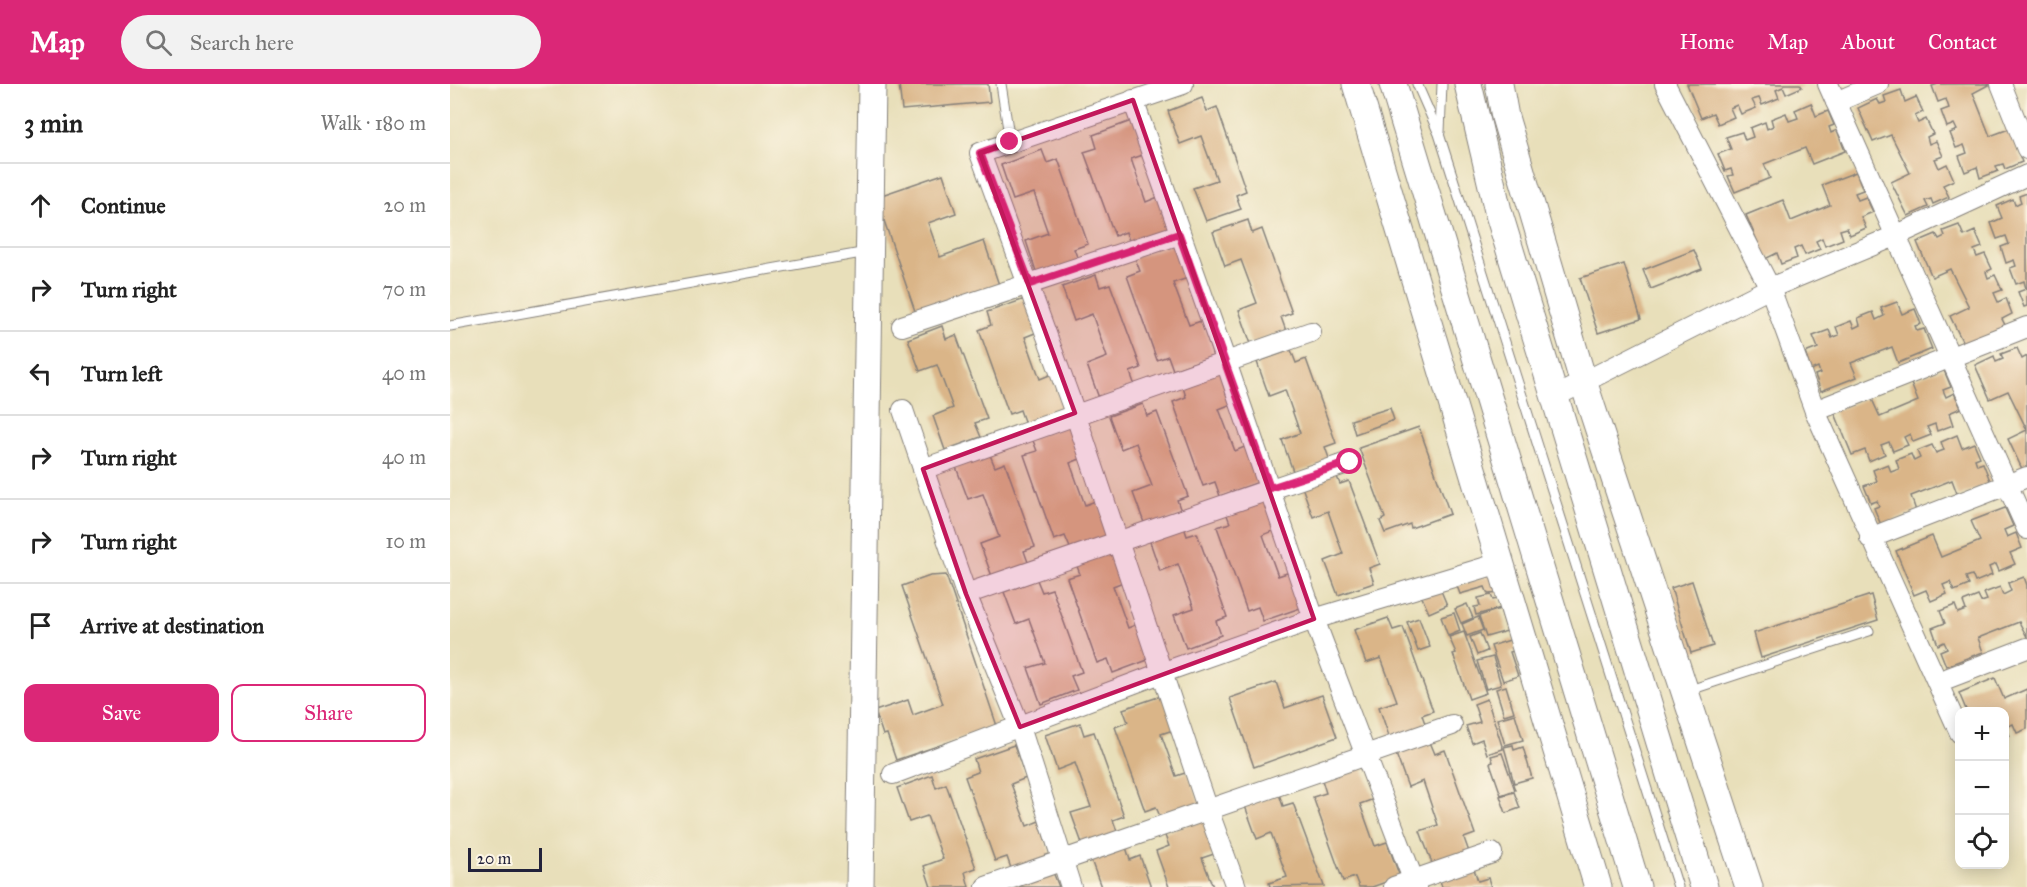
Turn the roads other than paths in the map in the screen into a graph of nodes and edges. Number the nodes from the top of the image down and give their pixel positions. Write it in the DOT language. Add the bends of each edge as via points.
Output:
graph roads {
  1 [pos="872,84"];
  2 [pos="1001,84"];
  3 [pos="1177,84"];
  4 [pos="1183,84"];
  5 [pos="1356,84"];
  6 [pos="1393,84"];
  7 [pos="1417,84"];
  8 [pos="1442,84"];
  9 [pos="1468,84"];
  10 [pos="1499,84"];
  11 [pos="1665,84"];
  12 [pos="1878,84"];
  13 [pos="2001,84"];
  14 [pos="1832,93"];
  15 [pos="1133,100"];
  16 [pos="1439,134"];
  17 [pos="1010,142"];
  18 [pos="2027,148"];
  19 [pos="2027,175"];
  20 [pos="1179,234"];
  21 [pos="1895,236"];
  22 [pos="867,252"];
  23 [pos="1030,284"];
  24 [pos="1770,288"];
  25 [pos="450,326"];
  26 [pos="902,326"];
  27 [pos="2027,327"];
  28 [pos="1311,332"];
  29 [pos="1951,360"];
  30 [pos="1226,362"];
  31 [pos="1584,384"];
  32 [pos="1554,398"];
  33 [pos="903,410"];
  34 [pos="1815,411"];
  35 [pos="1076,413"];
  36 [pos="1350,462"];
  37 [pos="923,469"];
  38 [pos="2027,477"];
  39 [pos="2007,486"];
  40 [pos="1270,488"];
  41 [pos="2027,529"];
  42 [pos="1870,538"];
  43 [pos="1119,540"];
  44 [pos="1500,563"];
  45 [pos="966,594"];
  46 [pos="1314,619"];
  47 [pos="1869,631"];
  48 [pos="2027,648"];
  49 [pos="1161,673"];
  50 [pos="1938,682"];
  51 [pos="1685,692"];
  52 [pos="1955,723"];
  53 [pos="1452,725"];
  54 [pos="1020,727"];
  55 [pos="1364,754"];
  56 [pos="893,774"];
  57 [pos="1208,810"];
  58 [pos="1492,853"];
  59 [pos="1062,860"];
  60 [pos="1415,884"];
  61 [pos="860,887"];
  62 [pos="986,887"];
  63 [pos="1071,887"];
  64 [pos="1236,887"];
  65 [pos="1394,887"];
  66 [pos="1598,887"];
  67 [pos="1636,887"];
  68 [pos="1678,887"];
  69 [pos="1704,887"];
  70 [pos="1749,887"];
  1 -- 22 [label="street"];
  2 -- 17 [label="lane"];
  3 -- 4 [label="street"];
  3 -- 15 [label="street"];
  5 -- 44 [label="street"];
  6 -- 67 [label="street"];
  7 -- 16 [label="lane"];
  8 -- 16 [label="lane"];
  9 -- 32 [label="street" via="1498,211"];
  10 -- 31 [label="street" via="1505,117"];
  11 -- 24 [label="street"];
  12 -- 14 [label="street"];
  13 -- 18 [label="street"];
  14 -- 21 [label="street"];
  15 -- 17 [label="street"];
  15 -- 20 [label="street"];
  16 -- 68 [label="lane"];
  17 -- 23 [label="street" via="980,153"];
  19 -- 21 [label="street"];
  20 -- 23 [label="street"];
  20 -- 30 [label="street"];
  21 -- 24 [label="street"];
  21 -- 29 [label="street"];
  22 -- 25 [label="lane"];
  22 -- 61 [label="street"];
  23 -- 26 [label="street"];
  23 -- 35 [label="street"];
  24 -- 31 [label="street"];
  24 -- 34 [label="street"];
  27 -- 29 [label="street"];
  28 -- 30 [label="street"];
  29 -- 34 [label="street"];
  29 -- 39 [label="street"];
  30 -- 35 [label="street"];
  30 -- 40 [label="street"];
  31 -- 32 [label="street"];
  31 -- 51 [label="street"];
  32 -- 69 [label="street"];
  33 -- 37 [label="street"];
  34 -- 42 [label="street"];
  35 -- 37 [label="street"];
  35 -- 43 [label="street"];
  36 -- 40 [label="street"];
  37 -- 45 [label="street"];
  38 -- 39 [label="street"];
  39 -- 41 [label="street"];
  39 -- 42 [label="street"];
  40 -- 43 [label="street"];
  40 -- 46 [label="street"];
  42 -- 50 [label="street"];
  43 -- 45 [label="street"];
  43 -- 49 [label="street"];
  44 -- 46 [label="street"];
  44 -- 66 [label="street"];
  45 -- 54 [label="street"];
  46 -- 49 [label="street"];
  46 -- 55 [label="street"];
  47 -- 51 [label="lane"];
  48 -- 50 [label="street"];
  49 -- 54 [label="street"];
  49 -- 57 [label="street"];
  50 -- 52 [label="street"];
  51 -- 70 [label="street"];
  53 -- 55 [label="street"];
  54 -- 56 [label="street"];
  54 -- 59 [label="street"];
  55 -- 57 [label="street"];
  55 -- 60 [label="street"];
  57 -- 59 [label="street"];
  57 -- 64 [label="street"];
  58 -- 60 [label="street"];
  59 -- 62 [label="street"];
  59 -- 63 [label="street"];
  60 -- 65 [label="street"];
}
